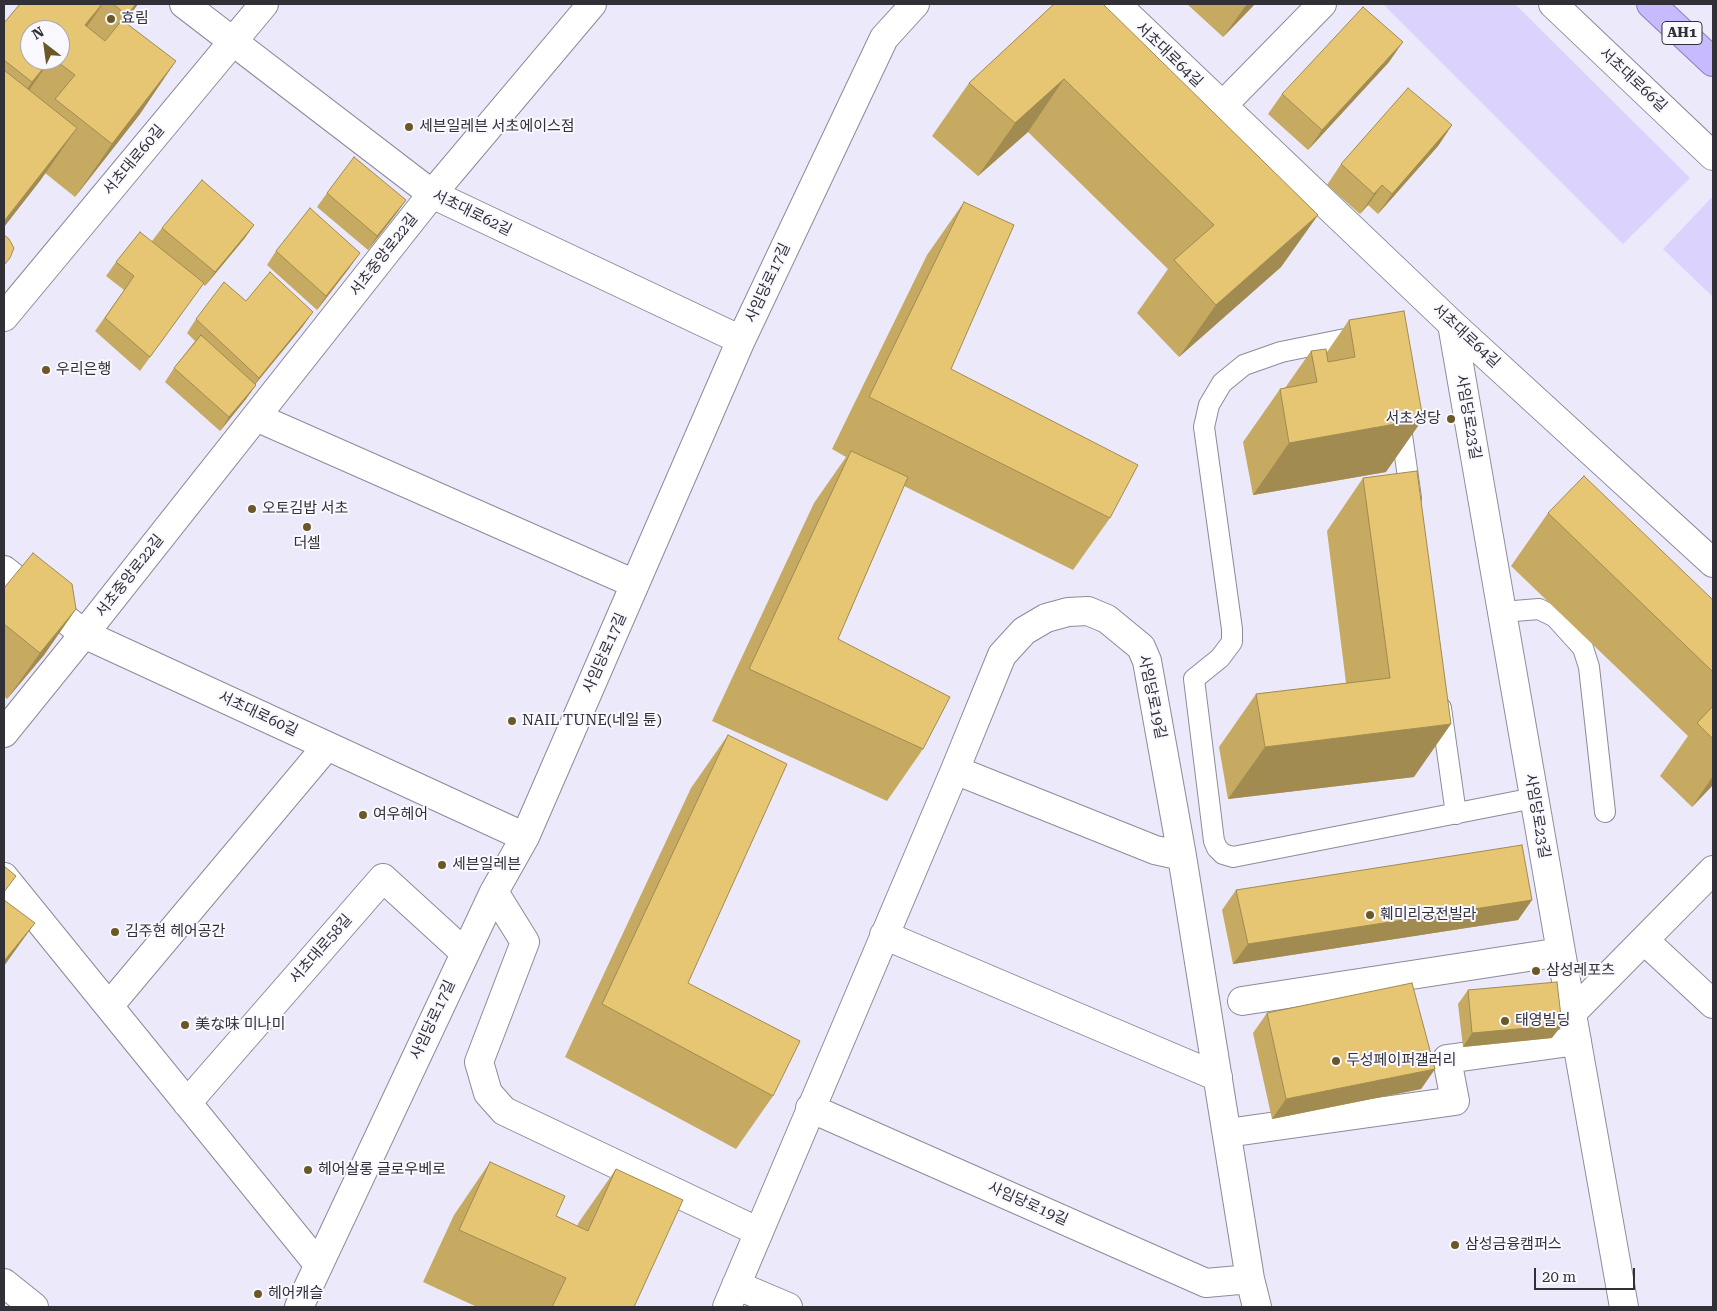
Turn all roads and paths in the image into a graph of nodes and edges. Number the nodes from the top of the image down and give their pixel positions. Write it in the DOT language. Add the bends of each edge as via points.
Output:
graph roads {
  1 [pos="184,4"];
  2 [pos="264,4"];
  3 [pos="592,4"];
  4 [pos="916,4"];
  5 [pos="1116,4"];
  6 [pos="1322,4"];
  7 [pos="1553,4"];
  8 [pos="1651,4"];
  9 [pos="233,41"];
  10 [pos="1713,62"];
  11 [pos="1222,106"];
  12 [pos="1713,156"];
  13 [pos="432,194"];
  14 [pos="4,317"];
  15 [pos="1452,324"];
  16 [pos="1379,338"];
  17 [pos="741,340"];
  18 [pos="1398,406"];
  19 [pos="256,417"];
  20 [pos="1413,513"];
  21 [pos="1713,563"];
  22 [pos="4,570"];
  23 [pos="635,584"];
  24 [pos="1502,612"];
  25 [pos="84,634"];
  26 [pos="1438,687"];
  27 [pos="4,733"];
  28 [pos="327,746"];
  29 [pos="955,770"];
  30 [pos="1534,798"];
  31 [pos="1605,812"];
  32 [pos="1456,814"];
  33 [pos="524,837"];
  34 [pos="1182,856"];
  35 [pos="1713,870"];
  36 [pos="4,877"];
  37 [pos="494,892"];
  38 [pos="884,935"];
  39 [pos="1644,940"];
  40 [pos="1560,952"];
  41 [pos="465,953"];
  42 [pos="1242,1001"];
  43 [pos="1713,1004"];
  44 [pos="109,1006"];
  45 [pos="1571,1014"];
  46 [pos="1577,1040"];
  47 [pos="1218,1077"];
  48 [pos="187,1103"];
  49 [pos="810,1108"];
  50 [pos="1227,1133"];
  51 [pos="759,1232"];
  52 [pos="318,1264"];
  53 [pos="1250,1279"];
  54 [pos="4,1283"];
  55 [pos="732,1296"];
  56 [pos="34,1307"];
  57 [pos="299,1307"];
  58 [pos="788,1307"];
  59 [pos="1257,1307"];
  60 [pos="1624,1307"];
  1 -- 9 [label="street, 서초대로62길"];
  2 -- 9 [label="street, 서초대로60길"];
  3 -- 13 [label="street, 서초중앙로22길"];
  4 -- 17 [label="street, 사임당로17길" via="884,38"];
  5 -- 11 [label="street, 서초대로64길"];
  6 -- 11 [label="street"];
  7 -- 12 [label="street, 서초대로66길"];
  8 -- 10 [label="highway, AH1"];
  9 -- 13 [label="street, 서초대로62길"];
  9 -- 14 [label="street, 서초대로60길"];
  11 -- 15 [label="street, 서초대로64길"];
  13 -- 17 [label="street, 서초대로62길"];
  13 -- 19 [label="street, 서초중앙로22길"];
  15 -- 21 [label="street, 서초대로64길"];
  15 -- 24 [label="street, 사임당로23길"];
  16 -- 32 [label="lane" via="1372,334 1281,352 1244,365 1222,383 1208,405 1204,427 1232,629 1232,642 1220,658 1194,678 1214,840 1217,848 1233,857"];
  17 -- 23 [label="street, 사임당로17길"];
  18 -- 20 [label="lane"];
  19 -- 23 [label="street"];
  19 -- 25 [label="street, 서초중앙로22길"];
  22 -- 25 [label="street, 서초대로60길"];
  23 -- 33 [label="street, 사임당로17길"];
  24 -- 30 [label="street, 사임당로23길"];
  24 -- 31 [label="lane" via="1539,609 1555,617 1583,648 1589,667"];
  25 -- 27 [label="street, 서초중앙로22길"];
  25 -- 28 [label="street, 서초대로60길"];
  26 -- 32 [label="lane"];
  28 -- 33 [label="street, 서초대로60길"];
  28 -- 44 [label="street"];
  29 -- 34 [label="street" via="1155,850"];
  29 -- 34 [label="street, 사임당로19길" via="1002,655 1024,631 1046,618 1068,612 1088,611 1107,618 1141,647 1147,661"];
  29 -- 38 [label="street, 사임당로19길"];
  30 -- 32 [label="lane"];
  30 -- 40 [label="street, 사임당로23길"];
  33 -- 37 [label="street, 사임당로17길"];
  34 -- 47 [label="street, 사임당로19길"];
  35 -- 39 [label="street"];
  36 -- 44 [label="street"];
  37 -- 41 [label="street, 사임당로17길"];
  37 -- 51 [label="street" via="524,942 479,1062 488,1093 504,1111"];
  38 -- 47 [label="street"];
  38 -- 49 [label="street, 사임당로19길"];
  39 -- 43 [label="street"];
  39 -- 45 [label="street"];
  40 -- 42 [label="street"];
  40 -- 45 [label="street, 사임당로23길"];
  41 -- 48 [label="street, 서초대로58길" via="382,878"];
  41 -- 52 [label="street, 사임당로17길"];
  44 -- 48 [label="street"];
  45 -- 46 [label="street, 사임당로23길"];
  46 -- 50 [label="street" via="1447,1059 1455,1101"];
  46 -- 60 [label="street, 사임당로23길"];
  47 -- 50 [label="street, 사임당로19길"];
  48 -- 52 [label="street"];
  49 -- 51 [label="street, 사임당로19길"];
  49 -- 53 [label="street, 사임당로19길" via="1206,1282"];
  50 -- 53 [label="street, 사임당로19길"];
  51 -- 55 [label="street, 사임당로19길"];
  52 -- 57 [label="street, 사임당로17길"];
  53 -- 59 [label="street, 사임당로19길"];
  54 -- 56 [label="street"];
  55 -- 58 [label="street, 사임당로19길"];
}
